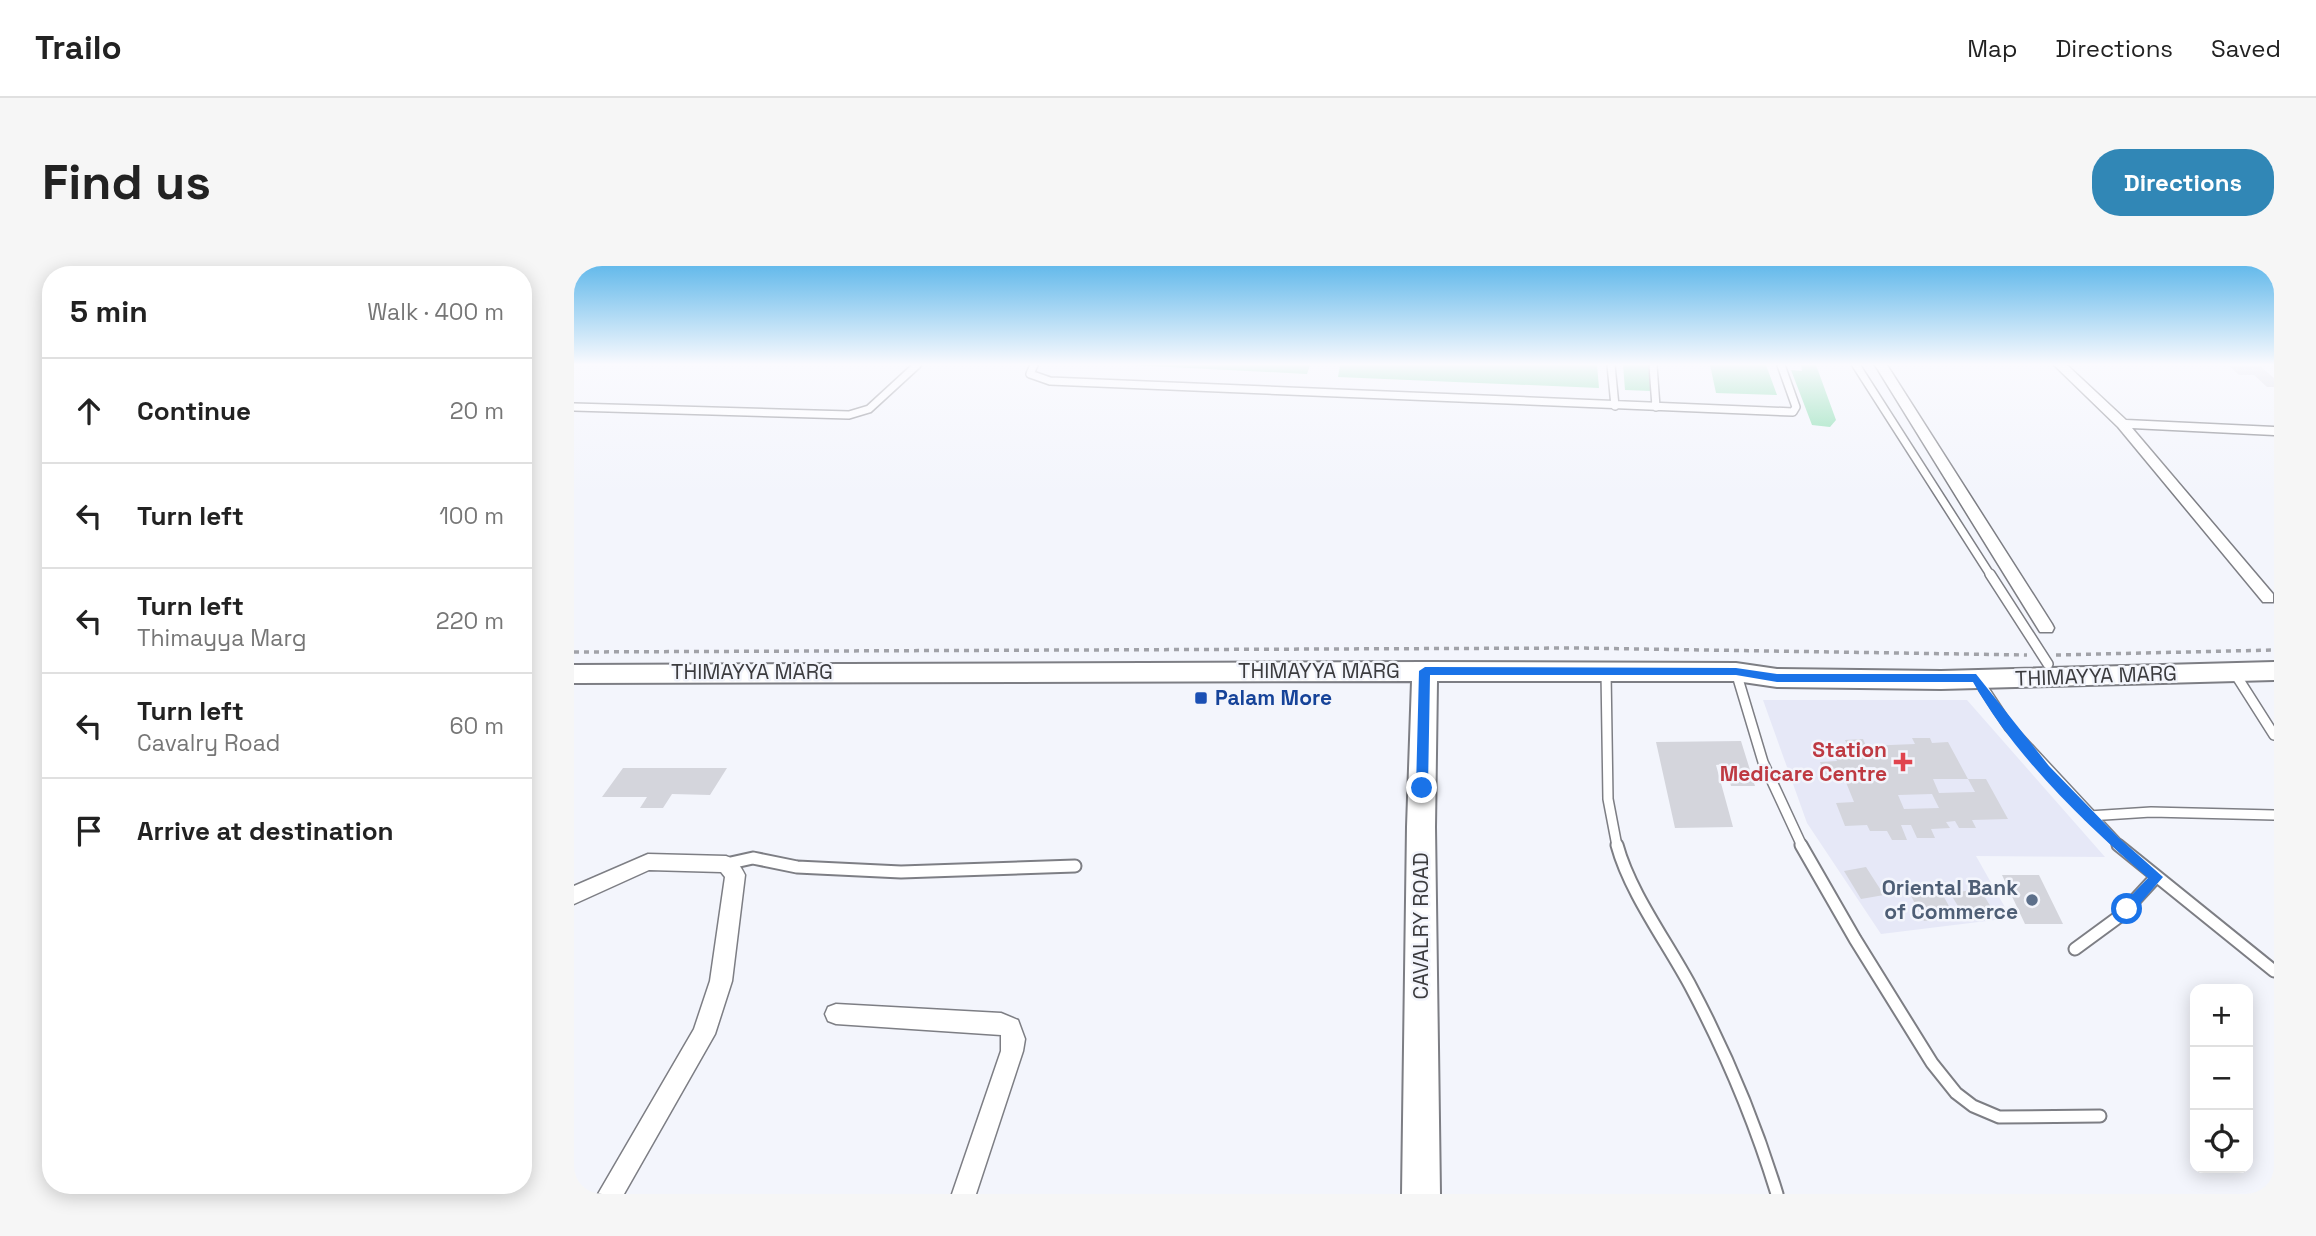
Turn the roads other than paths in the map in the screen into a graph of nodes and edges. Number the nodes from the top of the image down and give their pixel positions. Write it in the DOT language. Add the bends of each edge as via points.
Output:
graph roads {
  1 [pos="619,408"];
  2 [pos="870,408"];
  3 [pos="1693,408"];
  4 [pos="1795,408"];
  5 [pos="1884,408"];
  6 [pos="1908,408"];
  7 [pos="2107,408"];
  8 [pos="2122,424"];
  9 [pos="2274,431"];
  10 [pos="2268,598"];
  11 [pos="2046,628"];
  12 [pos="2274,657"];
  13 [pos="574,659"];
  14 [pos="2045,660"];
  15 [pos="1425,665"];
  16 [pos="1530,665"];
  17 [pos="2274,671"];
  18 [pos="1606,672"];
  19 [pos="1736,672"];
  20 [pos="2233,672"];
  21 [pos="574,674"];
  22 [pos="1976,678"];
  23 [pos="2274,735"];
  24 [pos="2274,815"];
  25 [pos="2089,817"];
  26 [pos="726,864"];
  27 [pos="1074,866"];
  28 [pos="2156,877"];
  29 [pos="574,895"];
  30 [pos="2075,949"];
  31 [pos="2274,971"];
  32 [pos="836,1014"];
  33 [pos="2100,1116"];
  34 [pos="610,1194"];
  35 [pos="964,1194"];
  36 [pos="1421,1194"];
  37 [pos="1777,1194"];
  1 -- 2 [label="lane" via="849,415"];
  3 -- 4 [label="lane" via="1793,412"];
  5 -- 14 [label="lane"];
  6 -- 11 [label="street"];
  7 -- 8 [label="street"];
  8 -- 9 [label="street"];
  8 -- 10 [label="street"];
  12 -- 14 [label="street, THIMAYYA MARG"];
  13 -- 15 [label="street, THIMAYYA MARG"];
  14 -- 16 [label="street, THIMAYYA MARG"];
  15 -- 16 [label="street, THIMAYYA MARG"];
  15 -- 21 [label="street, THIMAYYA MARG"];
  15 -- 36 [label="street, CAVALRY ROAD"];
  16 -- 18 [label="street, THIMAYYA MARG"];
  17 -- 20 [label="street, THIMAYYA MARG"];
  18 -- 19 [label="street, THIMAYYA MARG"];
  18 -- 37 [label="lane" via="1609,805 1617,849 1737,1082 1758,1129"];
  19 -- 22 [label="street, THIMAYYA MARG" via="1777,678"];
  19 -- 33 [label="lane" via="1763,761 1798,836 1891,996 1957,1093 1983,1112 1999,1117"];
  20 -- 22 [label="street, THIMAYYA MARG"];
  20 -- 23 [label="lane"];
  22 -- 25 [label="lane" via="2009,727"];
  24 -- 25 [label="lane" via="2151,812"];
  25 -- 28 [label="lane"];
  26 -- 27 [label="lane" via="752,855 782,866 861,872"];
  26 -- 29 [label="street" via="648,862"];
  26 -- 34 [label="street" via="735,875 715,1006 688,1064"];
  28 -- 30 [label="lane" via="2120,916"];
  28 -- 31 [label="lane"];
  32 -- 35 [label="street" via="909,1016 1010,1028 1012,1051"];
}
